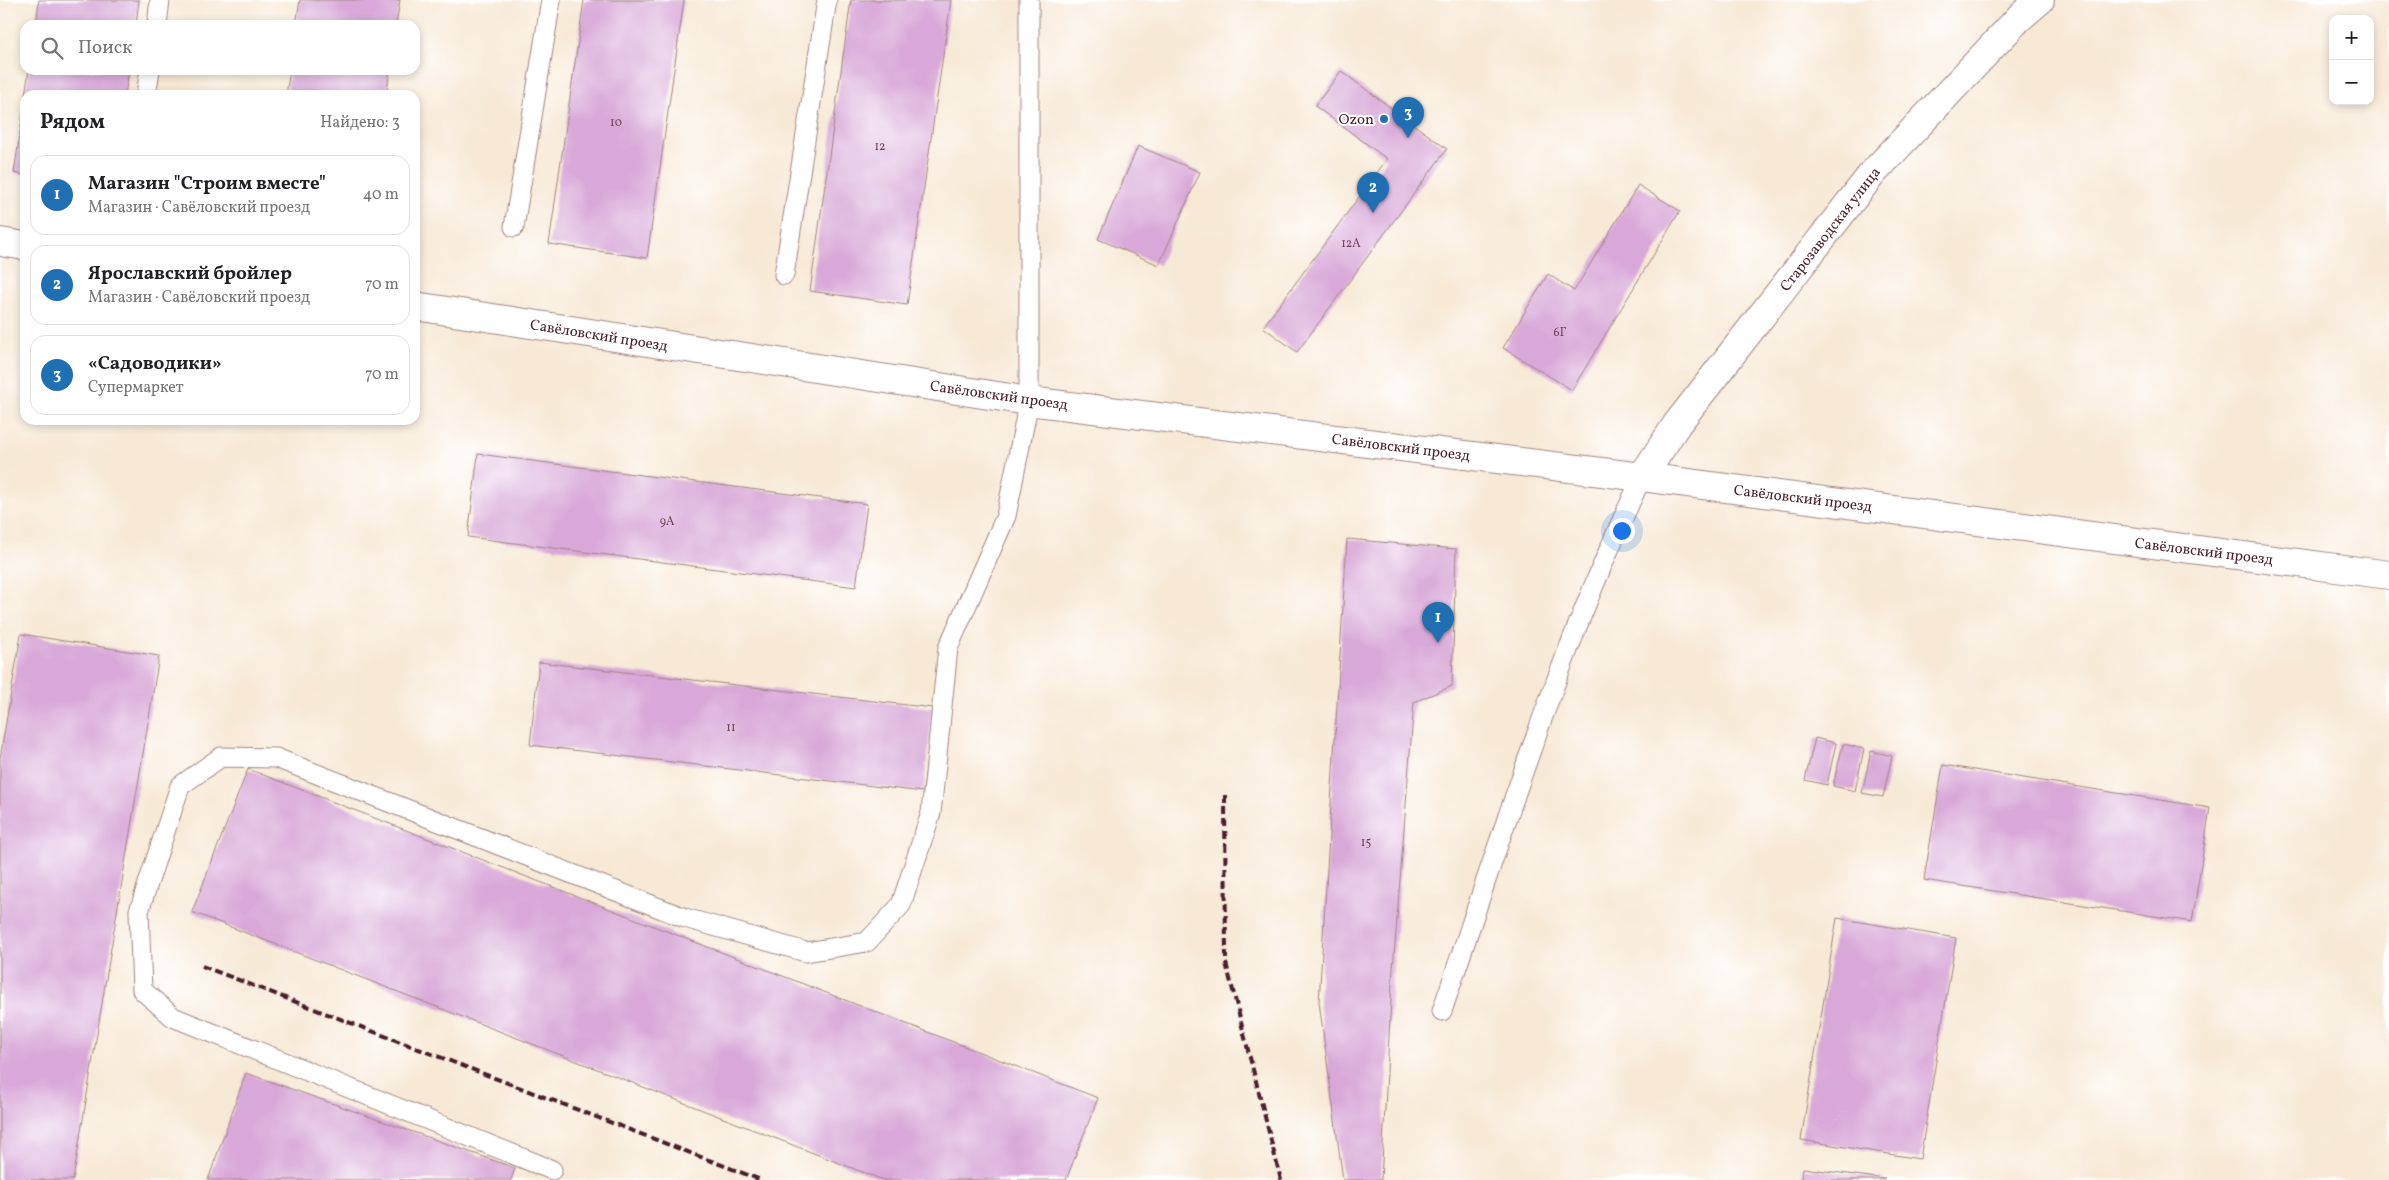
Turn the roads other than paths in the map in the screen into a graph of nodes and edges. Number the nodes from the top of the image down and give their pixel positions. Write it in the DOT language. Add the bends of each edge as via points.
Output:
graph roads {
  1 [pos="160,0"];
  2 [pos="551,0"];
  3 [pos="828,0"];
  4 [pos="1029,0"];
  5 [pos="2040,0"];
  6 [pos="157,20"];
  7 [pos="149,75"];
  8 [pos="147,90"];
  9 [pos="514,227"];
  10 [pos="0,242"];
  11 [pos="20,245"];
  12 [pos="784,275"];
  13 [pos="420,307"];
  14 [pos="1030,401"];
  15 [pos="1642,477"];
  16 [pos="2389,575"];
  17 [pos="1442,1012"];
  18 [pos="552,1170"];
  1 -- 6 [label="lane"];
  2 -- 9 [label="lane"];
  3 -- 12 [label="lane"];
  4 -- 14 [label="lane"];
  5 -- 15 [label="main road, Старозаводская улица" via="2019,18 1872,174 1677,424"];
  7 -- 8 [label="lane"];
  10 -- 11 [label="main road"];
  13 -- 14 [label="main road, Савёловский проезд"];
  14 -- 15 [label="main road, Савёловский проезд"];
  14 -- 18 [label="lane" via="1006,516 948,648 931,813 901,905 867,942 806,952 685,918 276,758 221,757 180,786 139,911 142,990 173,1017"];
  15 -- 16 [label="main road, Савёловский проезд"];
  15 -- 17 [label="lane" via="1616,532 1544,709"];
}
